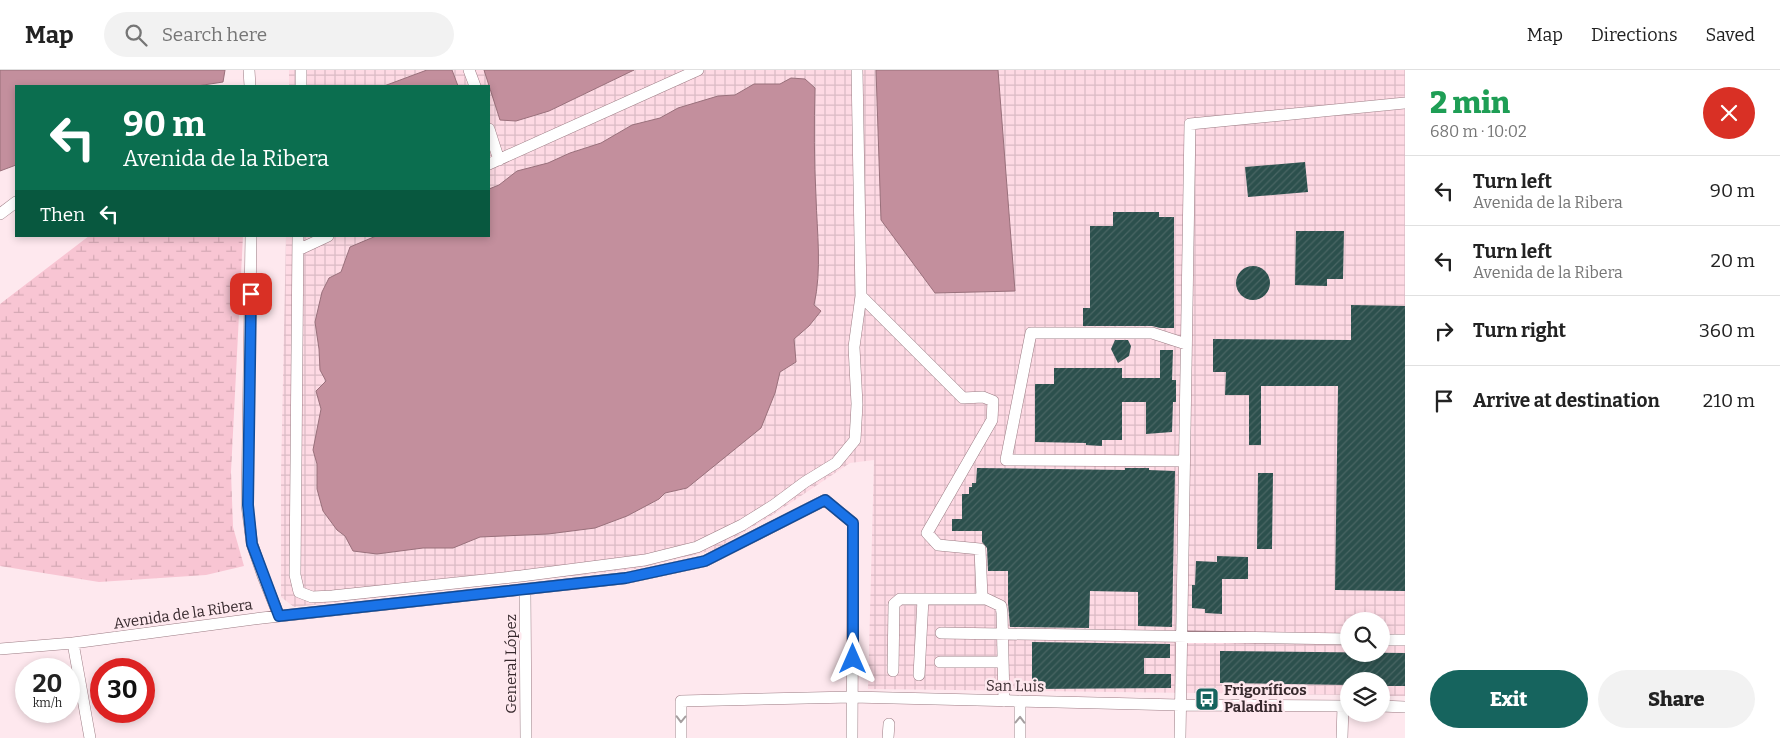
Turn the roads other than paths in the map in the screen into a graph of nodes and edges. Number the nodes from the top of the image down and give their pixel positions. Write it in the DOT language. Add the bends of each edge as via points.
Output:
graph roads {
  1 [pos="249,70"];
  2 [pos="301,70"];
  3 [pos="469,70"];
  4 [pos="698,70"];
  5 [pos="857,70"];
  6 [pos="250,85"];
  7 [pos="301,85"];
  8 [pos="474,85"];
  9 [pos="1405,104"];
  10 [pos="490,136"];
  11 [pos="494,162"];
  12 [pos="15,203"];
  13 [pos="0,214"];
  14 [pos="252,237"];
  15 [pos="298,237"];
  16 [pos="326,237"];
  17 [pos="298,250"];
  18 [pos="861,296"];
  19 [pos="1186,344"];
  20 [pos="1184,461"];
  21 [pos="525,589"];
  22 [pos="923,599"];
  23 [pos="985,599"];
  24 [pos="279,616"];
  25 [pos="941,633"];
  26 [pos="1003,633"];
  27 [pos="1181,636"];
  28 [pos="1340,639"];
  29 [pos="1390,640"];
  30 [pos="1405,640"];
  31 [pos="73,643"];
  32 [pos="0,649"];
  33 [pos="940,662"];
  34 [pos="1003,662"];
  35 [pos="893,672"];
  36 [pos="919,675"];
  37 [pos="852,697"];
  38 [pos="1004,701"];
  39 [pos="1020,701"];
  40 [pos="1180,705"];
  41 [pos="1340,706"];
  42 [pos="1390,706"];
  43 [pos="1405,707"];
  44 [pos="1344,722"];
  45 [pos="889,724"];
  46 [pos="90,738"];
  47 [pos="526,738"];
  48 [pos="681,738"];
  49 [pos="852,738"];
  50 [pos="888,738"];
  51 [pos="1020,738"];
  52 [pos="1180,738"];
  53 [pos="1342,738"];
  1 -- 6 [label="street"];
  2 -- 7 [label="street"];
  3 -- 8 [label="street"];
  4 -- 11 [label="street"];
  5 -- 18 [label="street"];
  9 -- 19 [label="street" via="1190,124"];
  10 -- 11 [label="street"];
  12 -- 13 [label="street"];
  14 -- 24 [label="street" via="248,505 252,544"];
  15 -- 17 [label="street"];
  16 -- 17 [label="street"];
  17 -- 18 [label="street" via="294,575 299,592 312,597 645,560 697,546 742,526 836,463 855,440 854,347"];
  18 -- 23 [label="street" via="963,398 983,397 993,402 992,420 927,533 938,545 980,549 981,587"];
  19 -- 20 [label="street"];
  19 -- 20 [label="street" via="1152,333 1031,333 1006,460"];
  20 -- 27 [label="street"];
  21 -- 24 [label="street, Avenida de la Ribera"];
  21 -- 37 [label="street, Avenida de la Ribera" via="626,578 705,561 825,500 853,523"];
  21 -- 47 [label="street, General López"];
  22 -- 23 [label="street"];
  22 -- 35 [label="street" via="900,599 894,604"];
  22 -- 36 [label="street"];
  23 -- 26 [label="street" via="1001,606"];
  24 -- 31 [label="street, Avenida de la Ribera"];
  25 -- 26 [label="street"];
  26 -- 27 [label="street"];
  26 -- 34 [label="street"];
  27 -- 28 [label="street"];
  27 -- 40 [label="street"];
  29 -- 30 [label="street"];
  31 -- 32 [label="street, Avenida de la Ribera"];
  31 -- 46 [label="street"];
  33 -- 34 [label="street"];
  34 -- 38 [label="street"];
  37 -- 38 [label="street, San Luis"];
  37 -- 48 [label="street, San Luis, one-way" via="681,701"];
  37 -- 49 [label="street"];
  38 -- 39 [label="street, San Luis"];
  39 -- 40 [label="street, San Luis"];
  51 -- 39 [label="street, one-way"];
  40 -- 41 [label="street, San Luis"];
  40 -- 52 [label="street"];
  42 -- 43 [label="street"];
  44 -- 53 [label="street"];
  45 -- 50 [label="street"];
}
